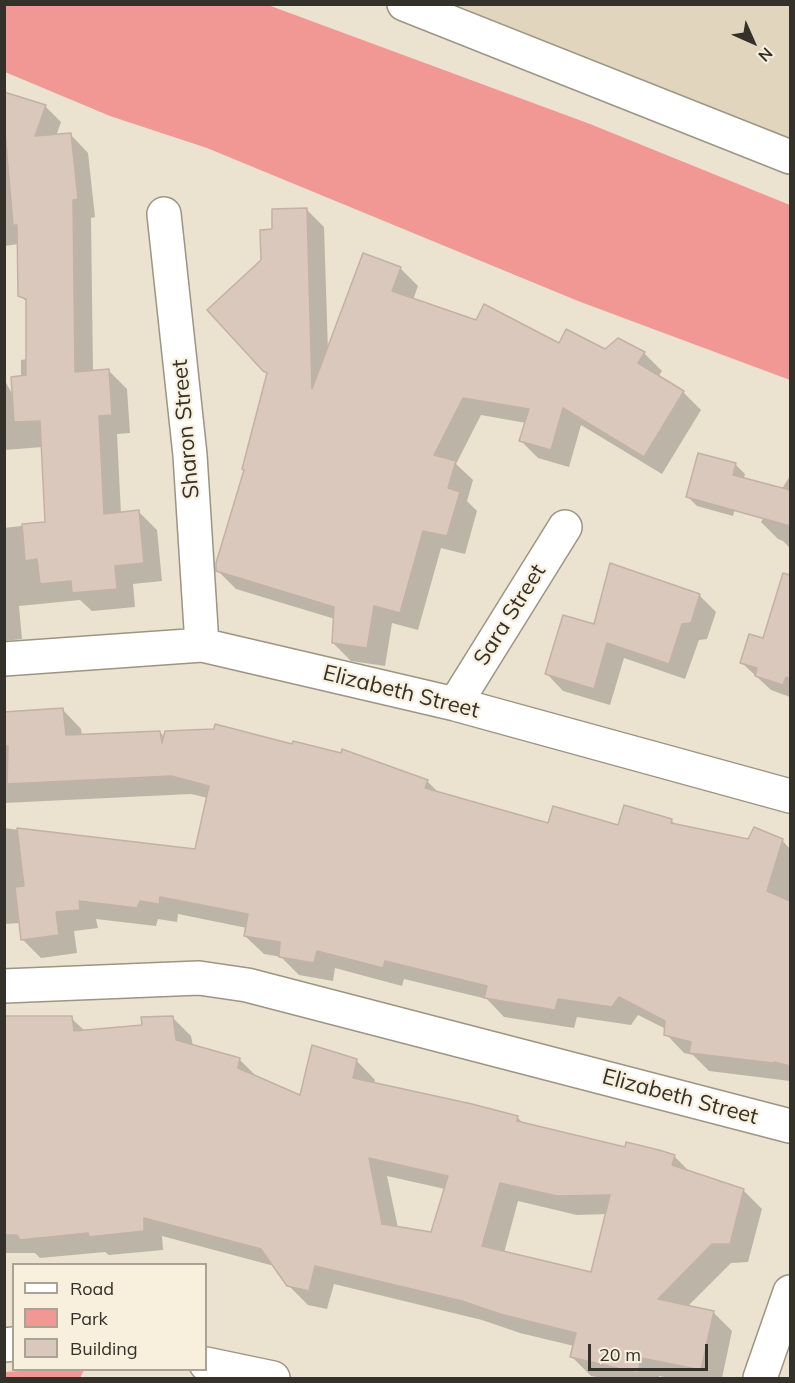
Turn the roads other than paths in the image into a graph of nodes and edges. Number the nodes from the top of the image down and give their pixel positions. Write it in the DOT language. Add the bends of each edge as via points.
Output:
graph roads {
  1 [pos="404,4"];
  2 [pos="790,158"];
  3 [pos="164,214"];
  4 [pos="565,527"];
  5 [pos="202,645"];
  6 [pos="4,659"];
  7 [pos="455,704"];
  8 [pos="790,796"];
  9 [pos="4,986"];
  10 [pos="790,1126"];
  11 [pos="790,1292"];
  12 [pos="207,1364"];
  13 [pos="273,1378"];
  14 [pos="760,1378"];
  1 -- 2 [label="street"];
  3 -- 5 [label="street, Sharon Street" via="190,455"];
  4 -- 7 [label="street, Sara Street"];
  5 -- 6 [label="street, Elizabeth Street"];
  5 -- 7 [label="street, Elizabeth Street"];
  7 -- 8 [label="street, Elizabeth Street"];
  9 -- 10 [label="street, Elizabeth Street" via="199,978 247,985"];
  11 -- 14 [label="street"];
  12 -- 13 [label="street"];
}
